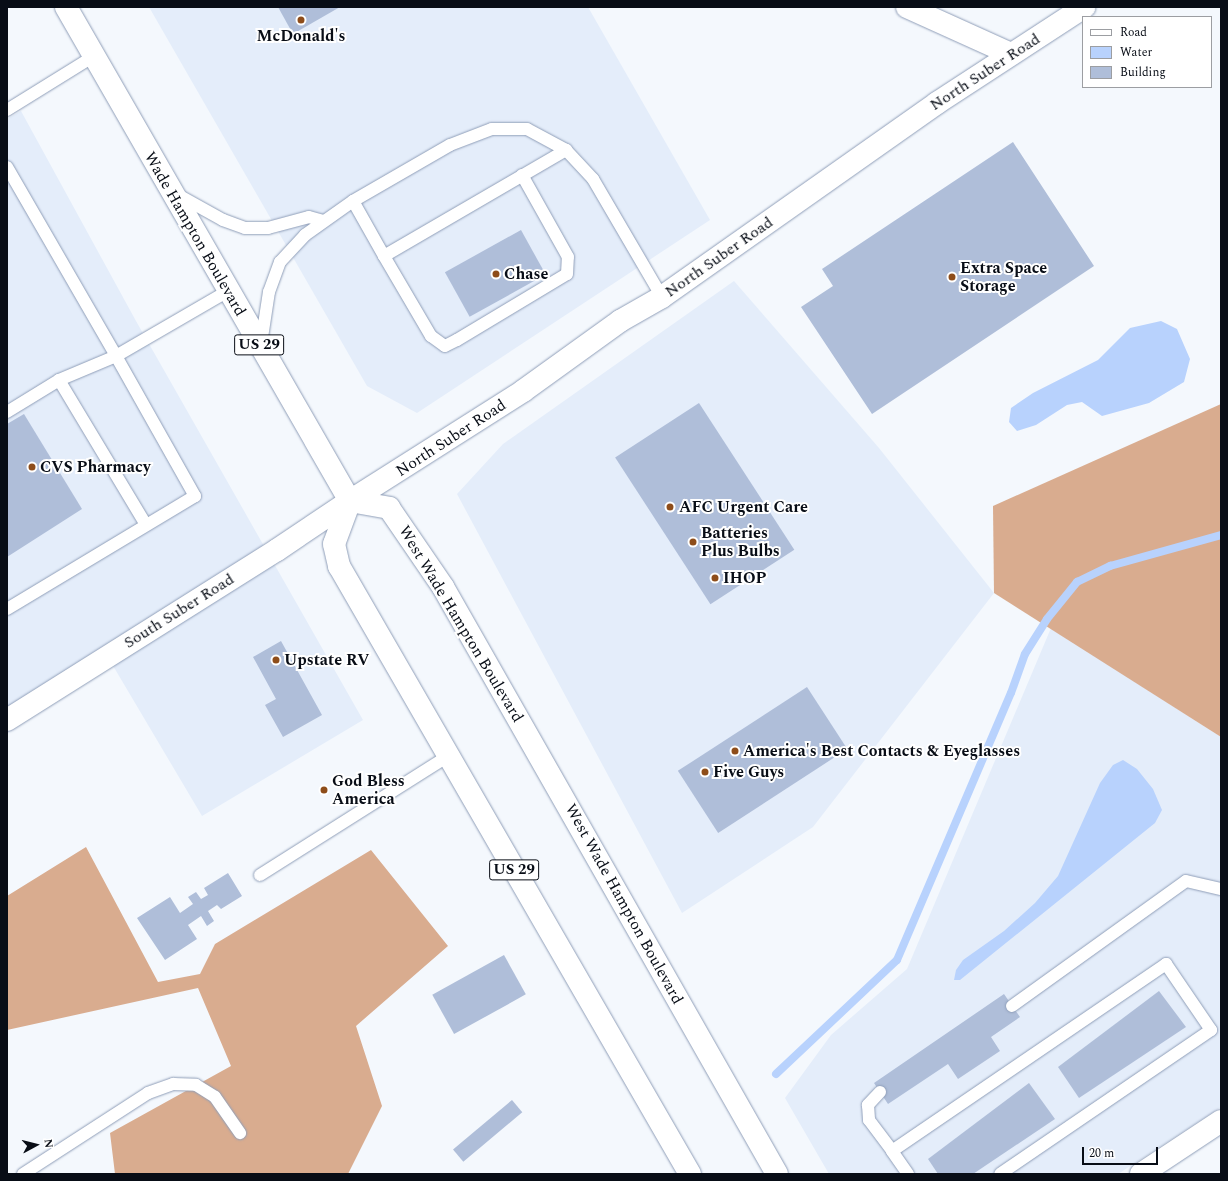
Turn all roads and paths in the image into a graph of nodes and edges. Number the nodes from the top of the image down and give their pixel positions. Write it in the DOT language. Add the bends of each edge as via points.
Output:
graph roads {
  1 [pos="66,7"];
  2 [pos="907,7"];
  3 [pos="1084,7"];
  4 [pos="1011,54"];
  5 [pos="94,56"];
  6 [pos="7,110"];
  7 [pos="566,150"];
  8 [pos="7,167"];
  9 [pos="522,175"];
  10 [pos="168,188"];
  11 [pos="353,201"];
  12 [pos="323,220"];
  13 [pos="384,256"];
  14 [pos="228,291"];
  15 [pos="662,297"];
  16 [pos="260,346"];
  17 [pos="116,356"];
  18 [pos="59,380"];
  19 [pos="7,412"];
  20 [pos="350,501"];
  21 [pos="146,525"];
  22 [pos="7,609"];
  23 [pos="7,720"];
  24 [pos="448,756"];
  25 [pos="260,875"];
  26 [pos="1221,889"];
  27 [pos="1012,1006"];
  28 [pos="880,1092"];
  29 [pos="1221,1121"];
  30 [pos="240,1133"];
  31 [pos="892,1151"];
  32 [pos="23,1174"];
  33 [pos="690,1174"];
  34 [pos="777,1174"];
  35 [pos="908,1174"];
  36 [pos="1000,1174"];
  37 [pos="1141,1174"];
  1 -- 5 [label="main road, Wade Hampton Boulevard / US 29"];
  2 -- 4 [label="main road"];
  3 -- 4 [label="main road, North Suber Road"];
  4 -- 15 [label="main road, North Suber Road" via="937,103"];
  5 -- 6 [label="lane"];
  5 -- 10 [label="main road, Wade Hampton Boulevard / US 29"];
  7 -- 9 [label="lane"];
  7 -- 11 [label="lane" via="527,129 492,129 450,145"];
  7 -- 15 [label="lane" via="593,179"];
  8 -- 17 [label="lane"];
  9 -- 13 [label="lane"];
  9 -- 13 [label="lane" via="568,257 567,274 457,340 445,346 431,336"];
  10 -- 12 [label="lane" via="196,206 245,228 268,228 309,217"];
  10 -- 14 [label="main road, Wade Hampton Boulevard / US 29"];
  11 -- 12 [label="lane"];
  11 -- 13 [label="lane"];
  12 -- 16 [label="lane" via="280,262 268,292"];
  14 -- 16 [label="main road, Wade Hampton Boulevard / US 29"];
  14 -- 17 [label="lane"];
  15 -- 20 [label="main road, North Suber Road" via="620,321 523,392"];
  16 -- 20 [label="main road, Wade Hampton Boulevard / US 29"];
  17 -- 18 [label="lane"];
  17 -- 21 [label="lane" via="195,496"];
  18 -- 19 [label="lane"];
  18 -- 21 [label="lane"];
  20 -- 23 [label="main road, South Suber Road" via="277,550"];
  20 -- 24 [label="main road, US 29" via="334,544 339,566"];
  20 -- 34 [label="main road, West Wade Hampton Boulevard" via="389,508 443,588"];
  21 -- 22 [label="lane"];
  24 -- 25 [label="lane"];
  24 -- 33 [label="main road, US 29"];
  26 -- 27 [label="lane" via="1186,881"];
  28 -- 31 [label="lane" via="868,1105 869,1120"];
  29 -- 37 [label="main road"];
  30 -- 32 [label="lane" via="215,1097 196,1085 174,1084 148,1093"];
  31 -- 35 [label="lane"];
  31 -- 36 [label="lane" via="1166,964 1211,1030"];
}
